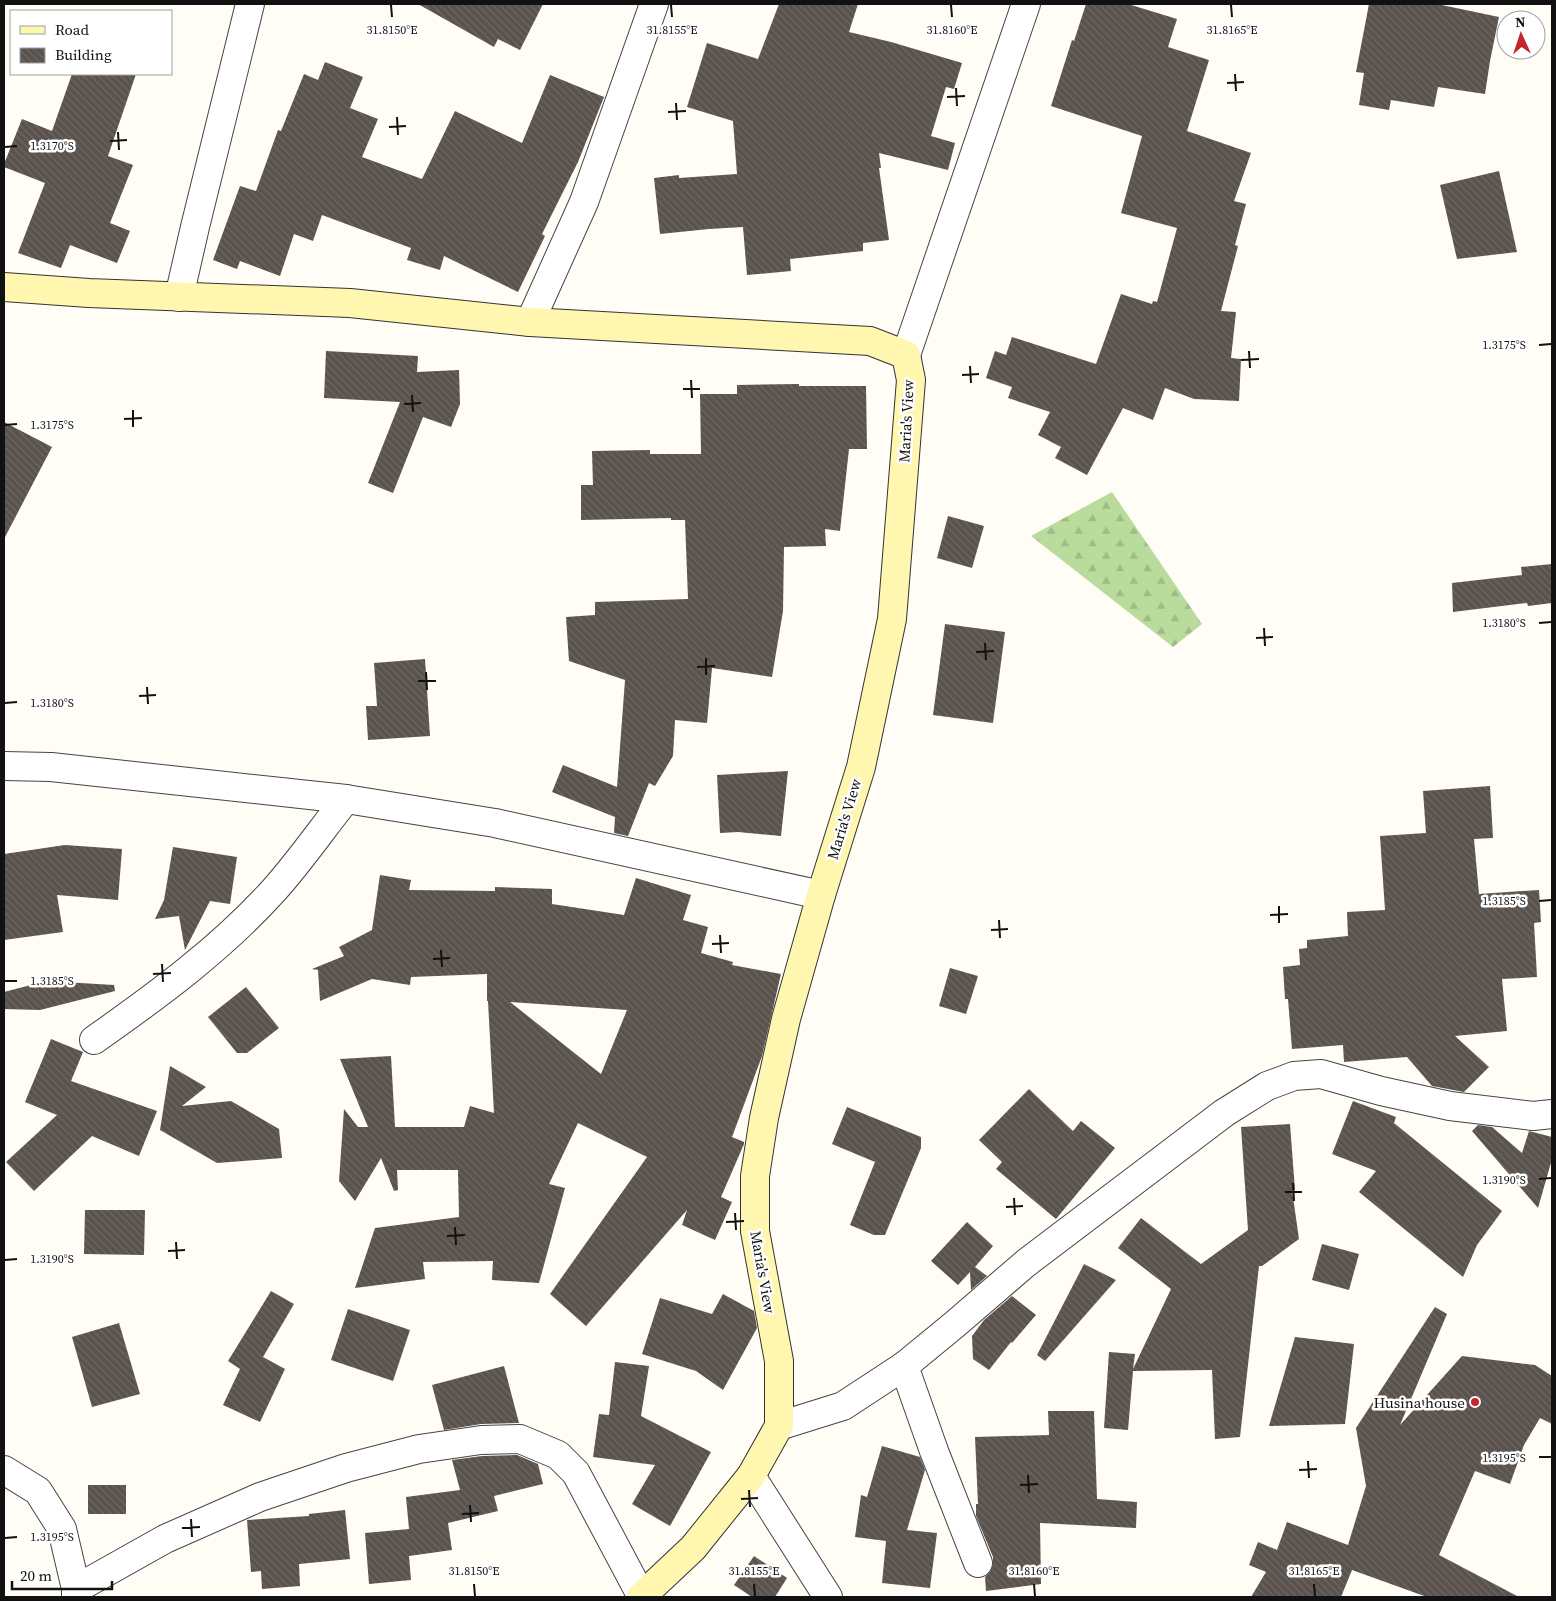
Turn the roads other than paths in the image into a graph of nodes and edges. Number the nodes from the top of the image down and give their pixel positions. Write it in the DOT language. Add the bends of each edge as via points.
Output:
graph roads {
  1 [pos="250,4"];
  2 [pos="654,4"];
  3 [pos="1026,4"];
  4 [pos="4,287"];
  5 [pos="179,297"];
  6 [pos="530,322"];
  7 [pos="906,356"];
  8 [pos="4,766"];
  9 [pos="346,799"];
  10 [pos="821,895"];
  11 [pos="94,1040"];
  12 [pos="1552,1114"];
  13 [pos="904,1366"];
  14 [pos="779,1426"];
  15 [pos="4,1470"];
  16 [pos="751,1476"];
  17 [pos="978,1563"];
  18 [pos="76,1593"];
  19 [pos="641,1597"];
  20 [pos="828,1597"];
  1 -- 5 [label="street"];
  2 -- 6 [label="street" via="584,202"];
  3 -- 7 [label="street, Maria's View"];
  4 -- 5 [label="street"];
  5 -- 6 [label="street" via="350,303"];
  6 -- 7 [label="street" via="870,341"];
  7 -- 10 [label="street, Maria's View" via="910,380 892,619 861,767"];
  8 -- 9 [label="street" via="51,767"];
  9 -- 10 [label="street" via="495,823"];
  9 -- 11 [label="street" via="275,889 221,943 162,992"];
  10 -- 14 [label="street, Maria's View" via="786,1019 754,1176 755,1231 779,1361"];
  12 -- 13 [label="street" via="1533,1116 1450,1106 1322,1074 1294,1076 1267,1086 1224,1113 1026,1263"];
  13 -- 14 [label="street" via="843,1406"];
  13 -- 17 [label="street"];
  14 -- 16 [label="street, Maria's View"];
  15 -- 18 [label="street" via="38,1492 62,1529"];
  16 -- 19 [label="street, Maria's View" via="693,1548"];
  16 -- 20 [label="street"];
  18 -- 19 [label="street" via="165,1539 260,1496 419,1449 481,1440 520,1440 558,1455 576,1473"];
}
